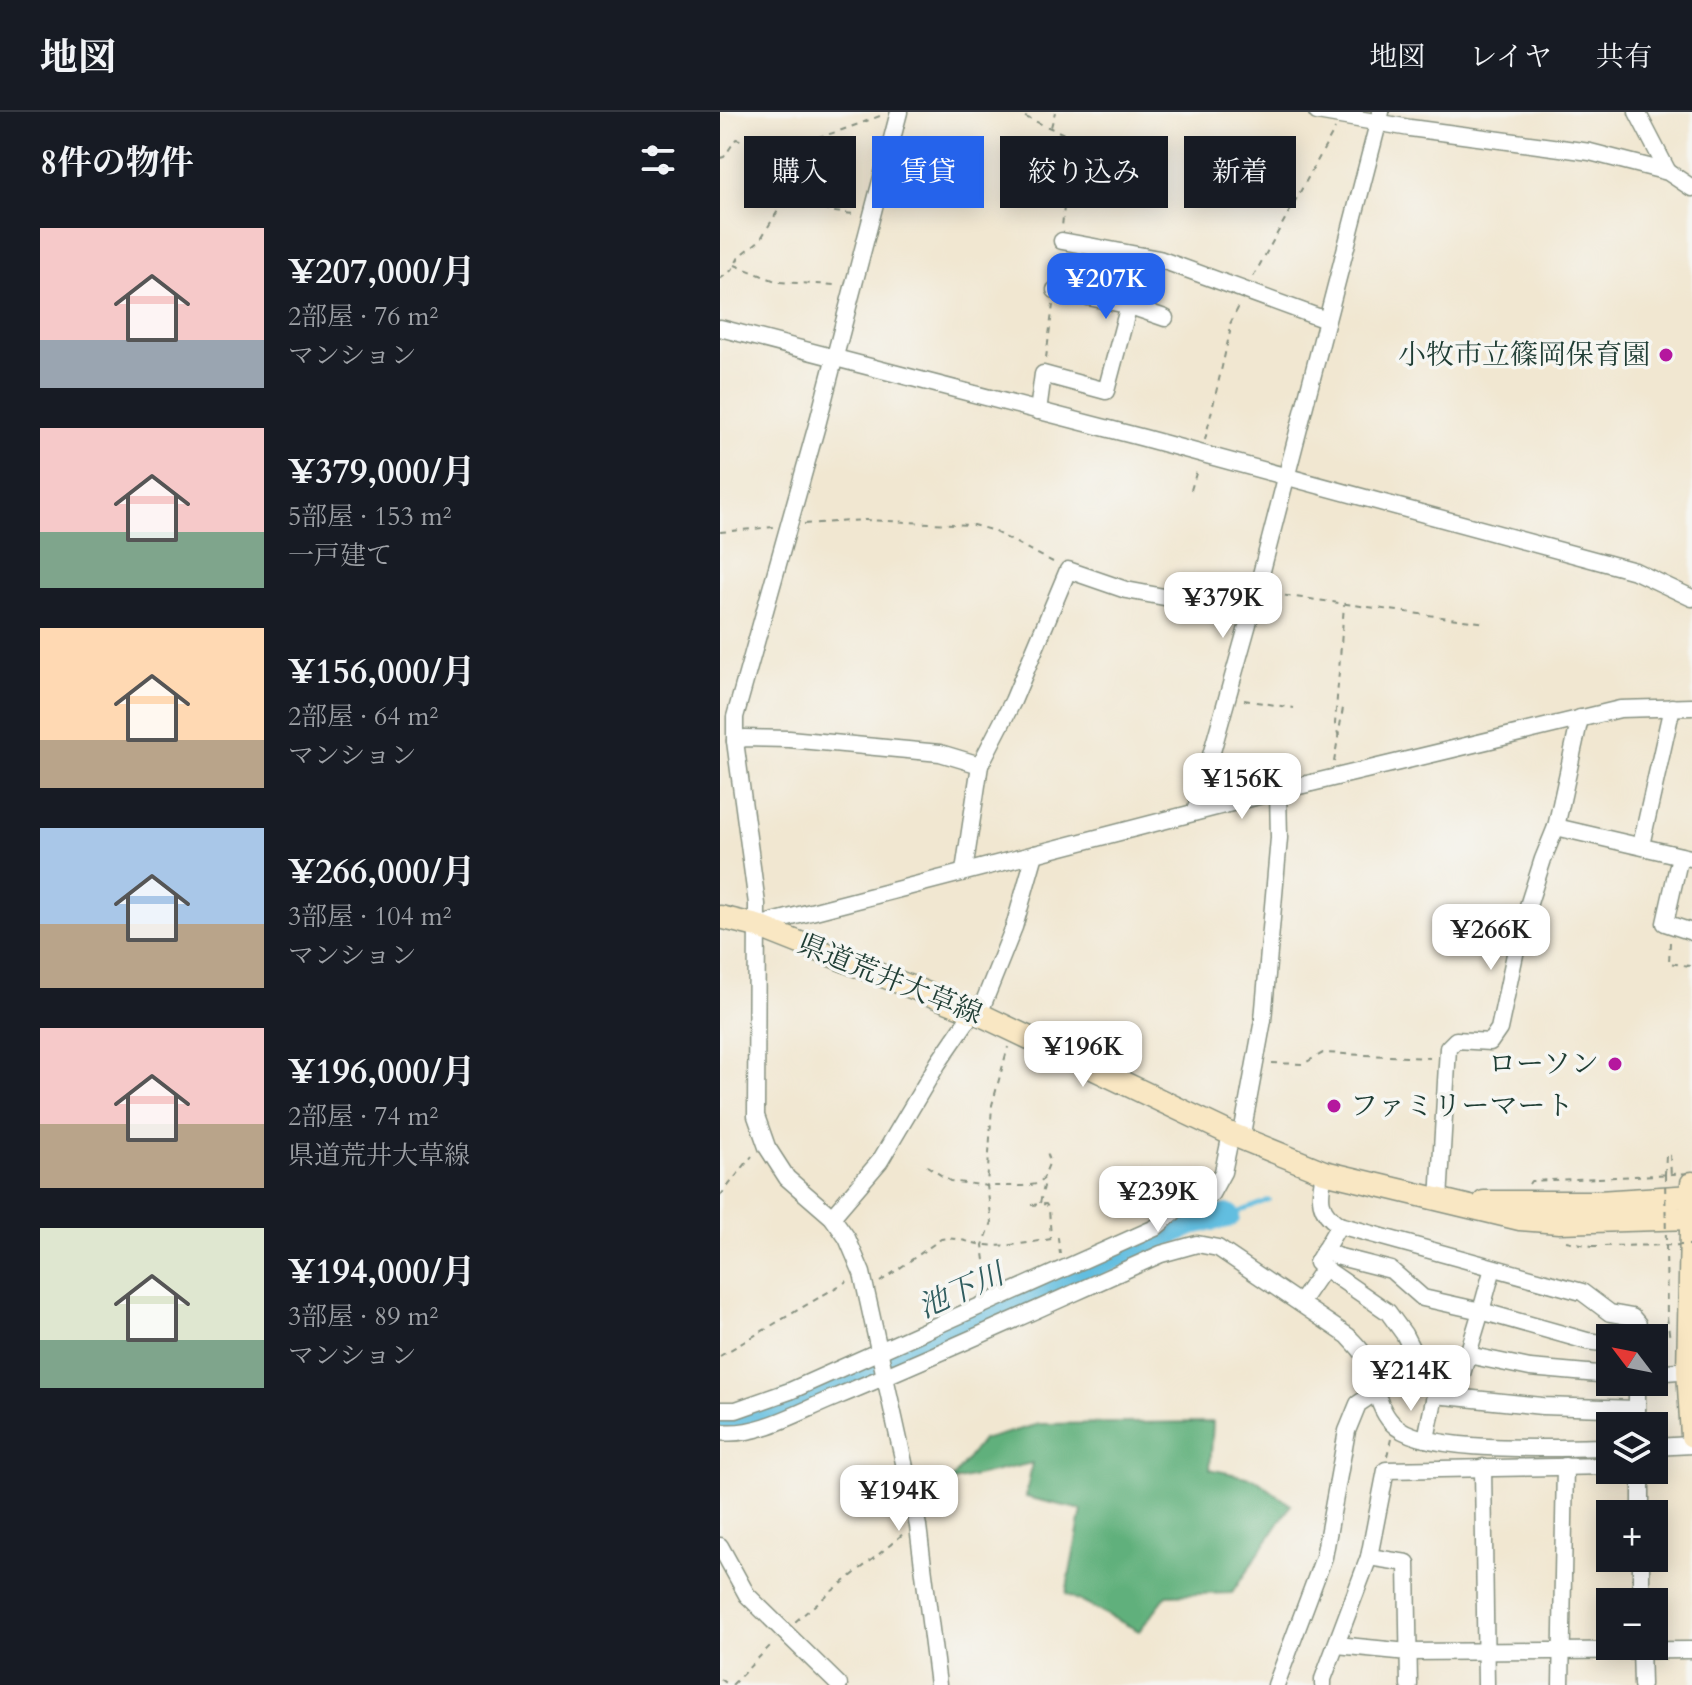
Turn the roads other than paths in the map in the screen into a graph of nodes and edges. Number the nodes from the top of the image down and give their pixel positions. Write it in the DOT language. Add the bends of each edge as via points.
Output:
graph roads {
  1 [pos="899,112"];
  2 [pos="1317,112"];
  3 [pos="1637,112"];
  4 [pos="1380,117"];
  5 [pos="1668,172"];
  6 [pos="1692,188"];
  7 [pos="1062,241"];
  8 [pos="1142,256"];
  9 [pos="1055,290"];
  10 [pos="1127,305"];
  11 [pos="1165,318"];
  12 [pos="1326,320"];
  13 [pos="720,328"];
  14 [pos="833,359"];
  15 [pos="1038,411"];
  16 [pos="1285,477"];
  17 [pos="1692,598"];
  18 [pos="1251,613"];
  19 [pos="1672,707"];
  20 [pos="1692,707"];
  21 [pos="1580,718"];
  22 [pos="735,741"];
  23 [pos="980,765"];
  24 [pos="1278,791"];
  25 [pos="1195,812"];
  26 [pos="1556,827"];
  27 [pos="1641,845"];
  28 [pos="1035,854"];
  29 [pos="1685,857"];
  30 [pos="964,871"];
  31 [pos="720,917"];
  32 [pos="757,926"];
  33 [pos="1681,929"];
  34 [pos="976,1013"];
  35 [pos="1236,1136"];
  36 [pos="1324,1172"];
  37 [pos="1681,1182"];
  38 [pos="1692,1196"];
  39 [pos="1449,1202"];
  40 [pos="832,1217"];
  41 [pos="1692,1218"];
  42 [pos="1339,1225"];
  43 [pos="1324,1250"];
  44 [pos="1324,1268"];
  45 [pos="1493,1268"];
  46 [pos="1300,1303"];
  47 [pos="1481,1311"];
  48 [pos="1638,1324"];
  49 [pos="1596,1342"];
  50 [pos="878,1351"];
  51 [pos="1468,1355"];
  52 [pos="1678,1371"];
  53 [pos="1668,1372"];
  54 [pos="1596,1374"];
  55 [pos="885,1377"];
  56 [pos="1376,1392"];
  57 [pos="1440,1396"];
  58 [pos="720,1410"];
  59 [pos="1596,1413"];
  60 [pos="720,1432"];
  61 [pos="1692,1436"];
  62 [pos="1426,1439"];
  63 [pos="1692,1445"];
  64 [pos="1668,1446"];
  65 [pos="1596,1447"];
  66 [pos="1565,1466"];
  67 [pos="1596,1466"];
  68 [pos="1483,1467"];
  69 [pos="720,1546"];
  70 [pos="1369,1557"];
  71 [pos="1337,1645"];
  72 [pos="1596,1649"];
  73 [pos="1668,1649"];
  74 [pos="1561,1650"];
  75 [pos="1692,1650"];
  76 [pos="1408,1652"];
  77 [pos="1486,1652"];
  78 [pos="1641,1660"];
  79 [pos="839,1685"];
  80 [pos="938,1685"];
  81 [pos="1276,1685"];
  82 [pos="1323,1685"];
  83 [pos="1409,1685"];
  84 [pos="1486,1685"];
  85 [pos="1561,1685"];
  86 [pos="1642,1685"];
  1 -- 14 [label="street"];
  2 -- 4 [label="street"];
  3 -- 5 [label="street"];
  4 -- 5 [label="street" via="1590,152"];
  4 -- 12 [label="street"];
  5 -- 6 [label="street"];
  7 -- 8 [label="street"];
  8 -- 10 [label="street"];
  8 -- 12 [label="street"];
  9 -- 10 [label="street"];
  10 -- 11 [label="street"];
  10 -- 15 [label="street" via="1106,391 1043,374"];
  12 -- 16 [label="street"];
  13 -- 14 [label="street"];
  14 -- 15 [label="street"];
  14 -- 22 [label="street" via="735,717"];
  15 -- 16 [label="street"];
  16 -- 17 [label="street" via="1635,571"];
  16 -- 18 [label="street"];
  18 -- 23 [label="street" via="1126,590 1068,570"];
  18 -- 25 [label="street"];
  19 -- 20 [label="street"];
  19 -- 21 [label="street" via="1620,709"];
  19 -- 27 [label="street"];
  21 -- 24 [label="street"];
  21 -- 26 [label="street"];
  22 -- 23 [label="street" via="789,739 940,753"];
  22 -- 32 [label="street"];
  23 -- 30 [label="street"];
  24 -- 25 [label="street"];
  24 -- 35 [label="street" via="1279,838 1264,1005"];
  25 -- 28 [label="street"];
  26 -- 27 [label="street"];
  26 -- 39 [label="street" via="1520,931 1499,1029 1490,1042 1456,1040 1448,1048"];
  27 -- 29 [label="street"];
  28 -- 30 [label="street"];
  28 -- 34 [label="street" via="1014,927"];
  29 -- 33 [label="street" via="1665,923"];
  30 -- 32 [label="street"];
  31 -- 32 [label="main road, 県道荒井大草線"];
  32 -- 34 [label="main road, 県道荒井大草線"];
  32 -- 40 [label="street" via="756,1116 767,1147 787,1178"];
  34 -- 35 [label="main road, 県道荒井大草線"];
  34 -- 40 [label="street" via="938,1063 880,1161"];
  35 -- 36 [label="main road, 県道荒井大草線"];
  35 -- 50 [label="street" via="1211,1194 1175,1211 1155,1228"];
  36 -- 39 [label="main road, 県道荒井大草線"];
  36 -- 42 [label="street" via="1321,1203 1327,1217"];
  37 -- 38 [label="main road"];
  38 -- 39 [label="main road, 県道荒井大草線"];
  38 -- 41 [label="main road"];
  39 -- 41 [label="main road, 県道荒井大草線" via="1520,1219 1559,1222"];
  40 -- 50 [label="street" via="847,1238 863,1280"];
  41 -- 61 [label="main road"];
  42 -- 43 [label="street"];
  42 -- 45 [label="street"];
  43 -- 44 [label="street" via="1317,1263"];
  43 -- 47 [label="street" via="1391,1270 1423,1298"];
  44 -- 46 [label="street"];
  44 -- 57 [label="street" via="1388,1312"];
  45 -- 47 [label="street"];
  45 -- 48 [label="street" via="1582,1292 1610,1313 1632,1317"];
  46 -- 55 [label="street" via="1218,1248 1197,1244 1161,1254"];
  46 -- 56 [label="street" via="1348,1336 1364,1354"];
  47 -- 49 [label="street"];
  47 -- 51 [label="street"];
  50 -- 55 [label="street"];
  50 -- 58 [label="street" via="752,1405"];
  51 -- 54 [label="street"];
  51 -- 57 [label="street" via="1461,1377"];
  52 -- 53 [label="street"];
  55 -- 60 [label="street" via="758,1429"];
  55 -- 80 [label="street" via="917,1522"];
  56 -- 62 [label="street" via="1391,1423"];
  56 -- 81 [label="street" via="1358,1404 1347,1431 1324,1557"];
  57 -- 59 [label="street"];
  57 -- 62 [label="street"];
  62 -- 65 [label="street" via="1482,1447"];
  63 -- 64 [label="street"];
  66 -- 67 [label="street"];
  66 -- 68 [label="street"];
  66 -- 74 [label="street"];
  68 -- 70 [label="street" via="1386,1470"];
  68 -- 77 [label="street"];
  69 -- 79 [label="street" via="747,1595"];
  70 -- 71 [label="street"];
  70 -- 76 [label="street" via="1407,1563"];
  71 -- 76 [label="street"];
  71 -- 82 [label="street"];
  72 -- 74 [label="street"];
  73 -- 75 [label="street"];
  74 -- 77 [label="street"];
  74 -- 85 [label="street"];
  76 -- 77 [label="street"];
  76 -- 83 [label="street"];
  77 -- 84 [label="street"];
  78 -- 86 [label="street"];
}
